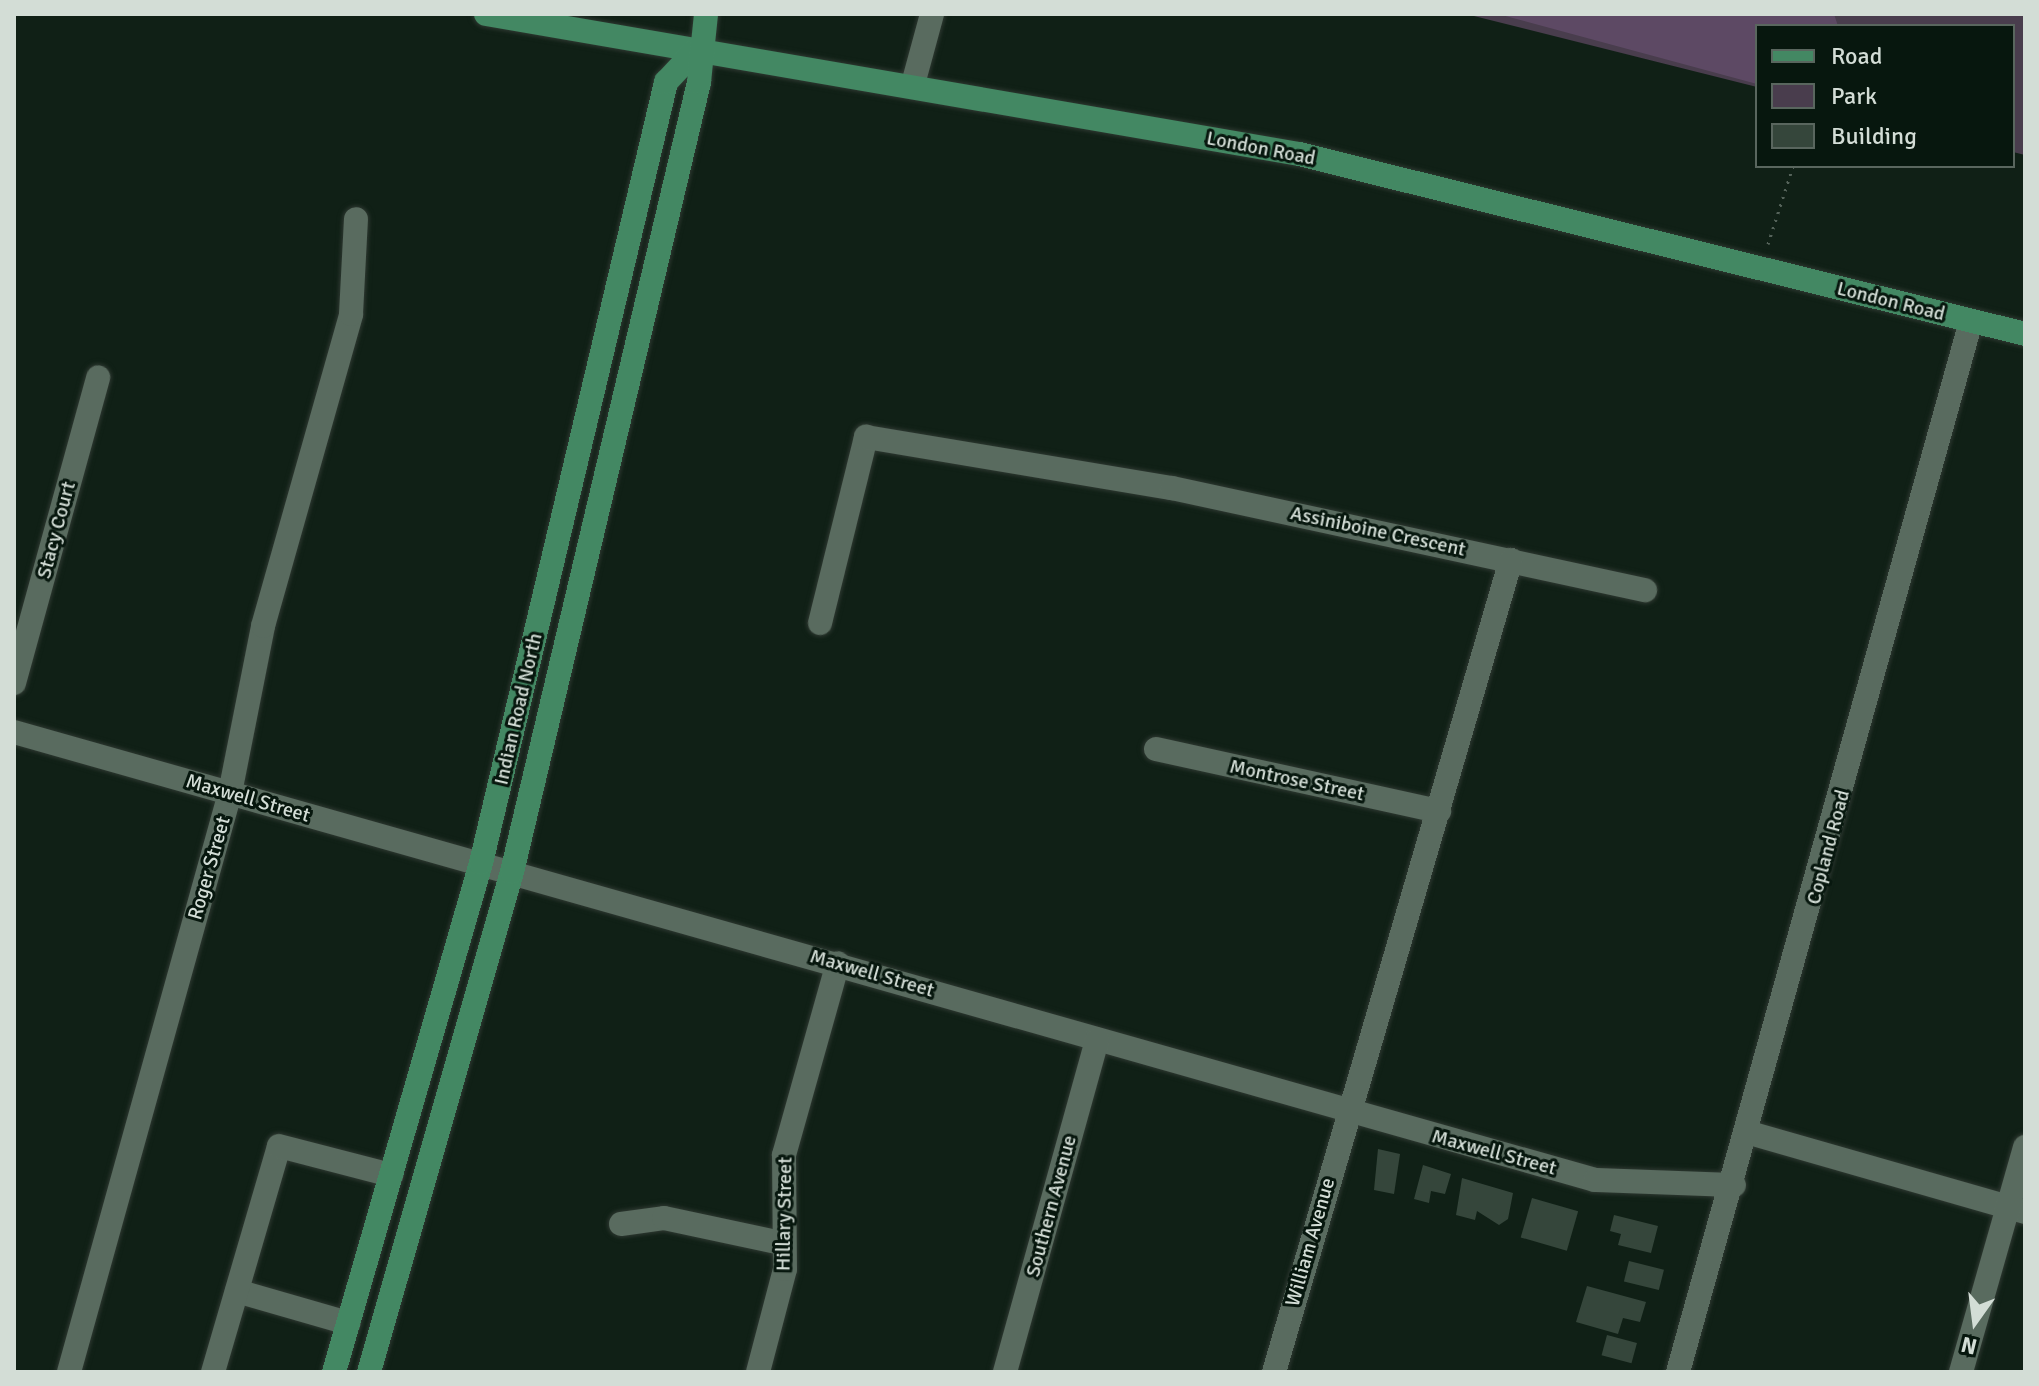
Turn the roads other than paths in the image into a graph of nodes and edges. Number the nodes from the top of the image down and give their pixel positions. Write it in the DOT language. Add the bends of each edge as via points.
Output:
graph roads {
  1 [pos="486,14"];
  2 [pos="706,14"];
  3 [pos="932,14"];
  4 [pos="697,49"];
  5 [pos="913,84"];
  6 [pos="356,219"];
  7 [pos="1971,321"];
  8 [pos="2025,334"];
  9 [pos="98,377"];
  10 [pos="1511,560"];
  11 [pos="1645,590"];
  12 [pos="820,623"];
  13 [pos="14,683"];
  14 [pos="14,732"];
  15 [pos="1156,749"];
  16 [pos="230,793"];
  17 [pos="1439,811"];
  18 [pos="481,863"];
  19 [pos="512,872"];
  20 [pos="838,963"];
  21 [pos="1097,1040"];
  22 [pos="1349,1113"];
  23 [pos="1750,1133"];
  24 [pos="2025,1147"];
  25 [pos="391,1175"];
  26 [pos="1734,1185"];
  27 [pos="2016,1210"];
  28 [pos="621,1224"];
  29 [pos="782,1243"];
  30 [pos="237,1291"];
  31 [pos="348,1323"];
  32 [pos="69,1372"];
  33 [pos="213,1372"];
  34 [pos="334,1372"];
  35 [pos="369,1372"];
  36 [pos="758,1372"];
  37 [pos="1005,1372"];
  38 [pos="1274,1372"];
  39 [pos="1678,1372"];
  40 [pos="1961,1372"];
  1 -- 4 [label="main road, London Road"];
  2 -- 4 [label="main road, Indian Road North"];
  3 -- 5 [label="street"];
  4 -- 5 [label="main road, London Road"];
  4 -- 18 [label="main road, Indian Road North" via="666,82"];
  4 -- 19 [label="main road, Indian Road North" via="699,82"];
  5 -- 7 [label="main road, London Road" via="1299,154"];
  6 -- 16 [label="street, Roger Street" via="351,314 263,626"];
  7 -- 8 [label="main road, London Road"];
  7 -- 23 [label="street, Copland Road"];
  9 -- 13 [label="street, Stacy Court"];
  10 -- 11 [label="street"];
  10 -- 12 [label="street, Assiniboine Crescent" via="1172,488 866,437"];
  10 -- 17 [label="street"];
  14 -- 16 [label="street, Maxwell Street"];
  15 -- 17 [label="street, Montrose Street"];
  16 -- 18 [label="street, Maxwell Street"];
  16 -- 32 [label="street, Roger Street"];
  17 -- 22 [label="street"];
  18 -- 19 [label="street, Maxwell Street"];
  18 -- 25 [label="main road, Indian Road North"];
  19 -- 20 [label="street, Maxwell Street"];
  19 -- 35 [label="main road, Indian Road North"];
  20 -- 21 [label="street, Maxwell Street"];
  20 -- 29 [label="street, Hillary Street" via="784,1155"];
  21 -- 22 [label="street, Maxwell Street"];
  21 -- 37 [label="street, Southern Avenue"];
  22 -- 26 [label="street, Maxwell Street" via="1595,1180"];
  22 -- 38 [label="street, William Avenue"];
  23 -- 26 [label="street, Copland Road"];
  23 -- 27 [label="street"];
  24 -- 27 [label="street"];
  25 -- 30 [label="street" via="279,1146"];
  25 -- 31 [label="main road, Indian Road North"];
  26 -- 39 [label="street, Copland Road"];
  27 -- 40 [label="street"];
  28 -- 29 [label="street" via="664,1218"];
  29 -- 36 [label="street, Hillary Street" via="783,1282"];
  30 -- 31 [label="street"];
  30 -- 33 [label="street"];
  31 -- 34 [label="main road, Indian Road North"];
}
